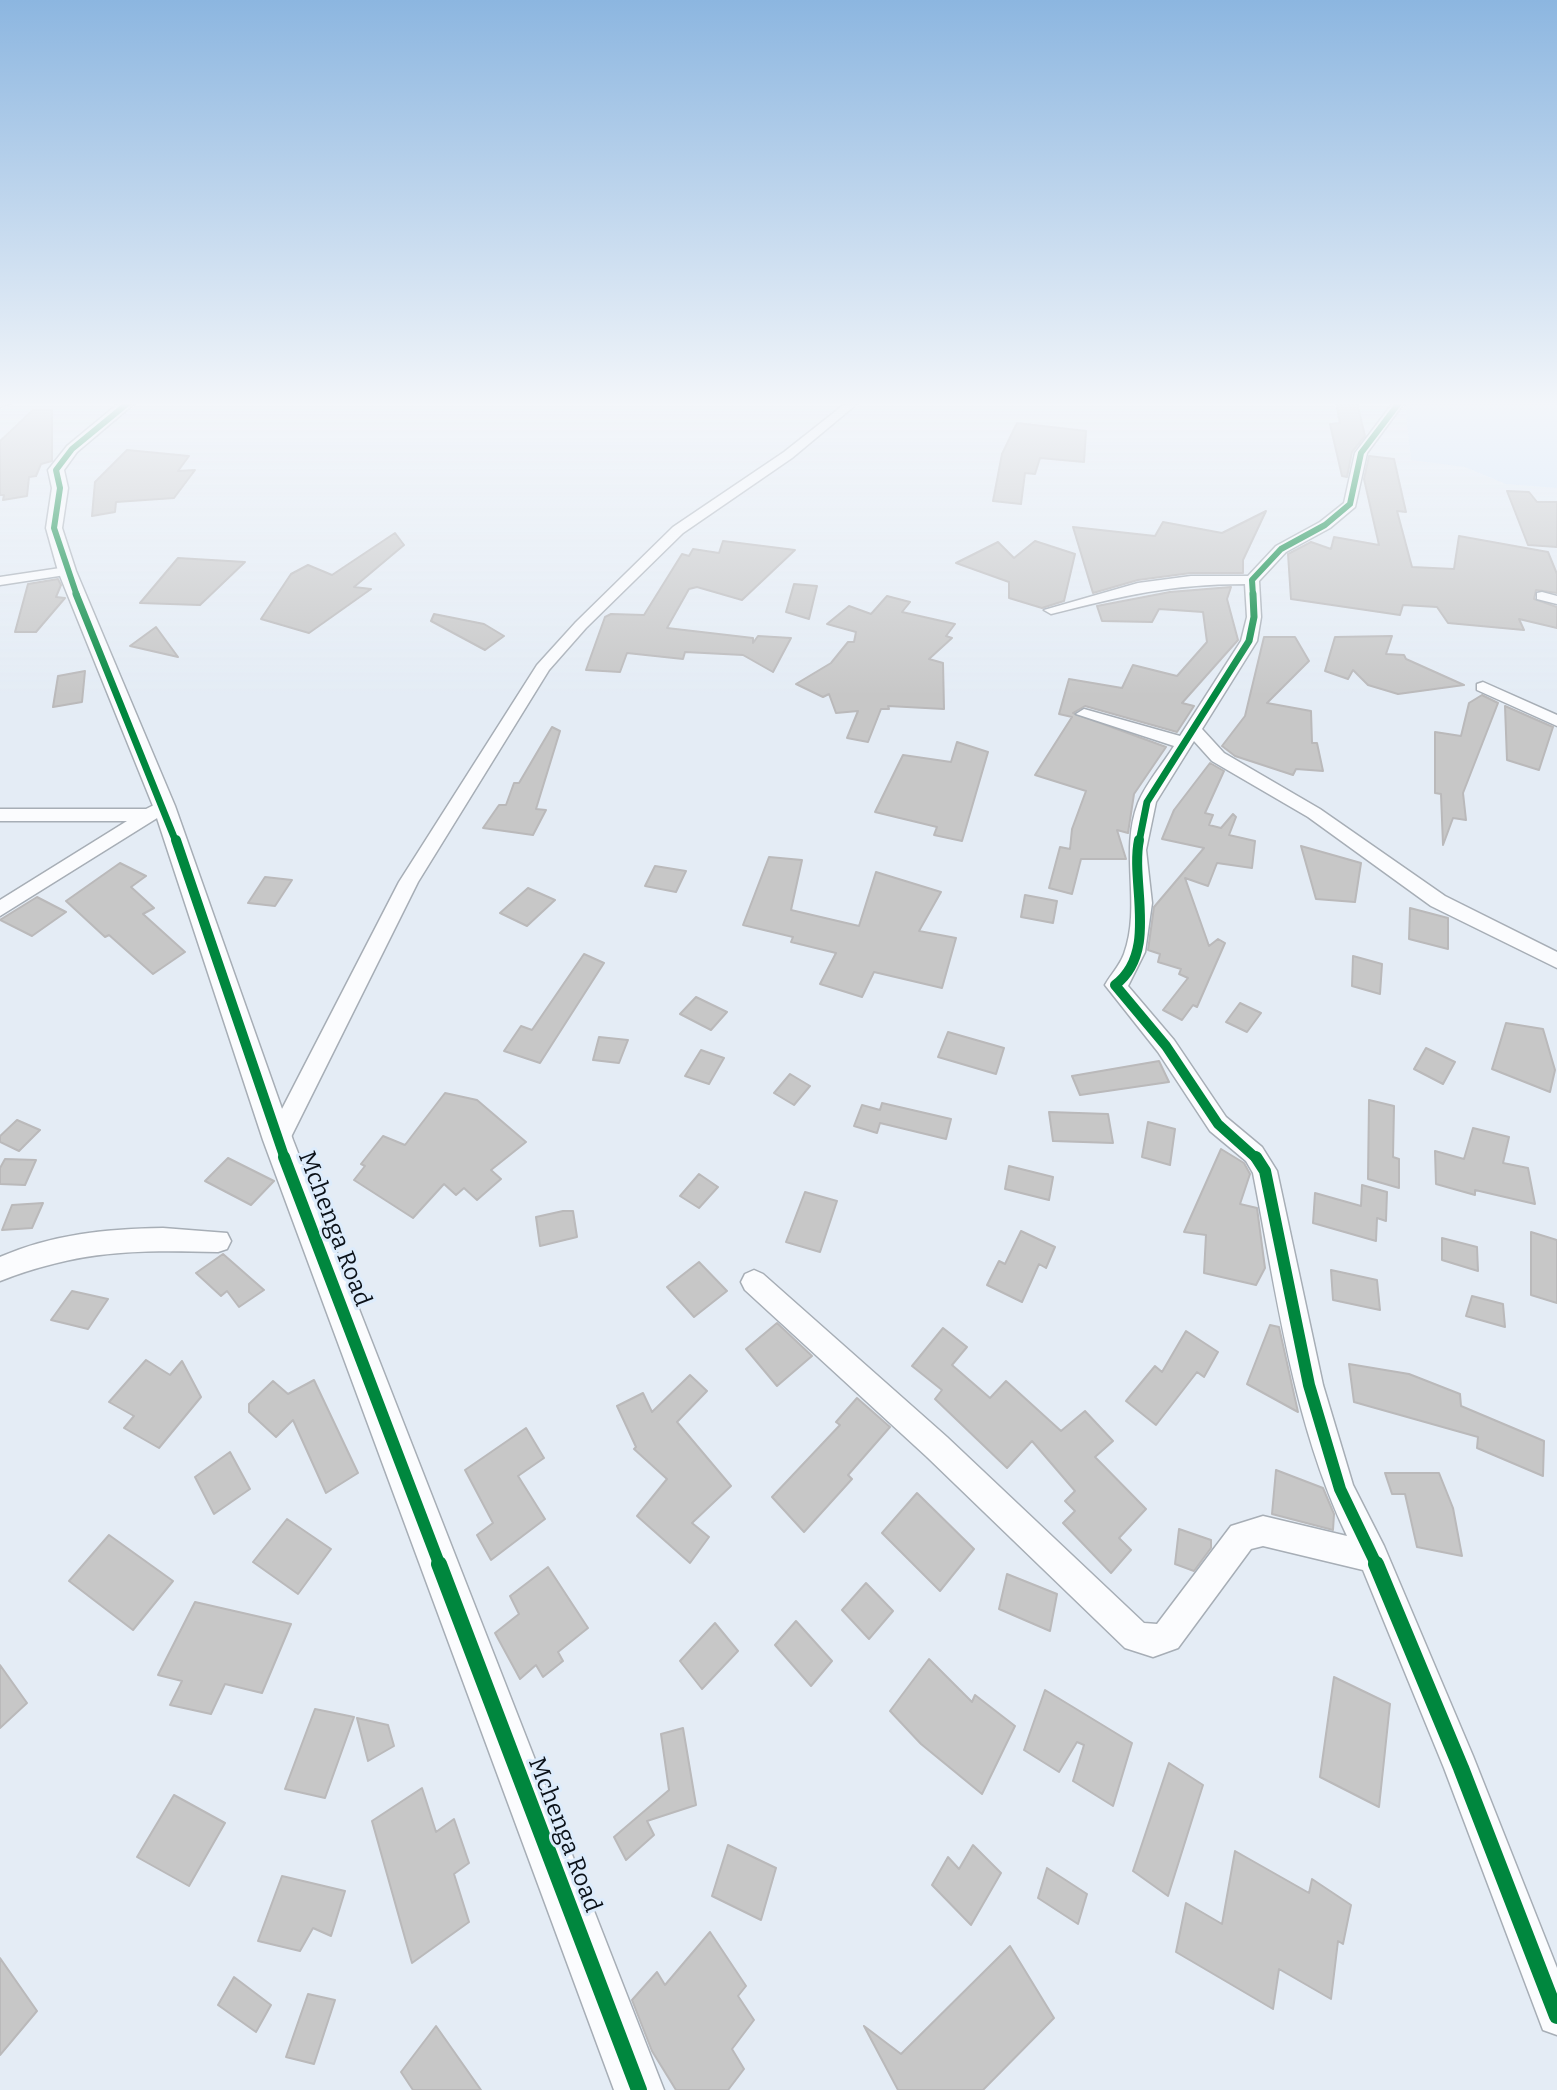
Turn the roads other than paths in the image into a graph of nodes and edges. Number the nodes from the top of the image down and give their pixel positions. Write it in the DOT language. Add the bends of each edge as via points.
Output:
graph roads {
  1 [pos="58,501"];
  2 [pos="721,501"];
  3 [pos="1351,501"];
  4 [pos="67,571"];
  5 [pos="1252,580"];
  6 [pos="0,581"];
  7 [pos="1051,610"];
  8 [pos="1483,687"];
  9 [pos="1084,714"];
  10 [pos="1557,721"];
  11 [pos="1190,737"];
  12 [pos="157,811"];
  13 [pos="0,815"];
  14 [pos="0,909"];
  15 [pos="1557,961"];
  16 [pos="278,1140"];
  17 [pos="218,1241"];
  18 [pos="0,1269"];
  19 [pos="754,1282"];
  20 [pos="1373,1557"];
  21 [pos="1557,2016"];
  22 [pos="639,2090"];
  1 -- 4 [label="street, Mchenga Road" via="54,528"];
  2 -- 16 [label="street" via="678,530 543,668 409,882"];
  3 -- 5 [label="street" via="1325,525 1281,549"];
  4 -- 6 [label="street"];
  4 -- 12 [label="street, Mchenga Road"];
  5 -- 7 [label="street" via="1138,587"];
  5 -- 11 [label="street" via="1249,641"];
  8 -- 10 [label="street"];
  9 -- 11 [label="street"];
  11 -- 15 [label="street" via="1314,813 1438,901"];
  11 -- 20 [label="street" via="1147,802 1137,850 1142,903 1135,952 1115,985 1166,1046 1218,1124 1254,1154 1265,1171 1309,1385 1340,1489"];
  12 -- 13 [label="street"];
  12 -- 14 [label="street"];
  12 -- 16 [label="street, Mchenga Road"];
  16 -- 22 [label="street, Mchenga Road"];
  17 -- 18 [label="street" via="117,1239 19,1259"];
  19 -- 20 [label="street" via="1136,1637 1167,1637 1242,1537 1263,1531"];
  20 -- 21 [label="street"];
}
